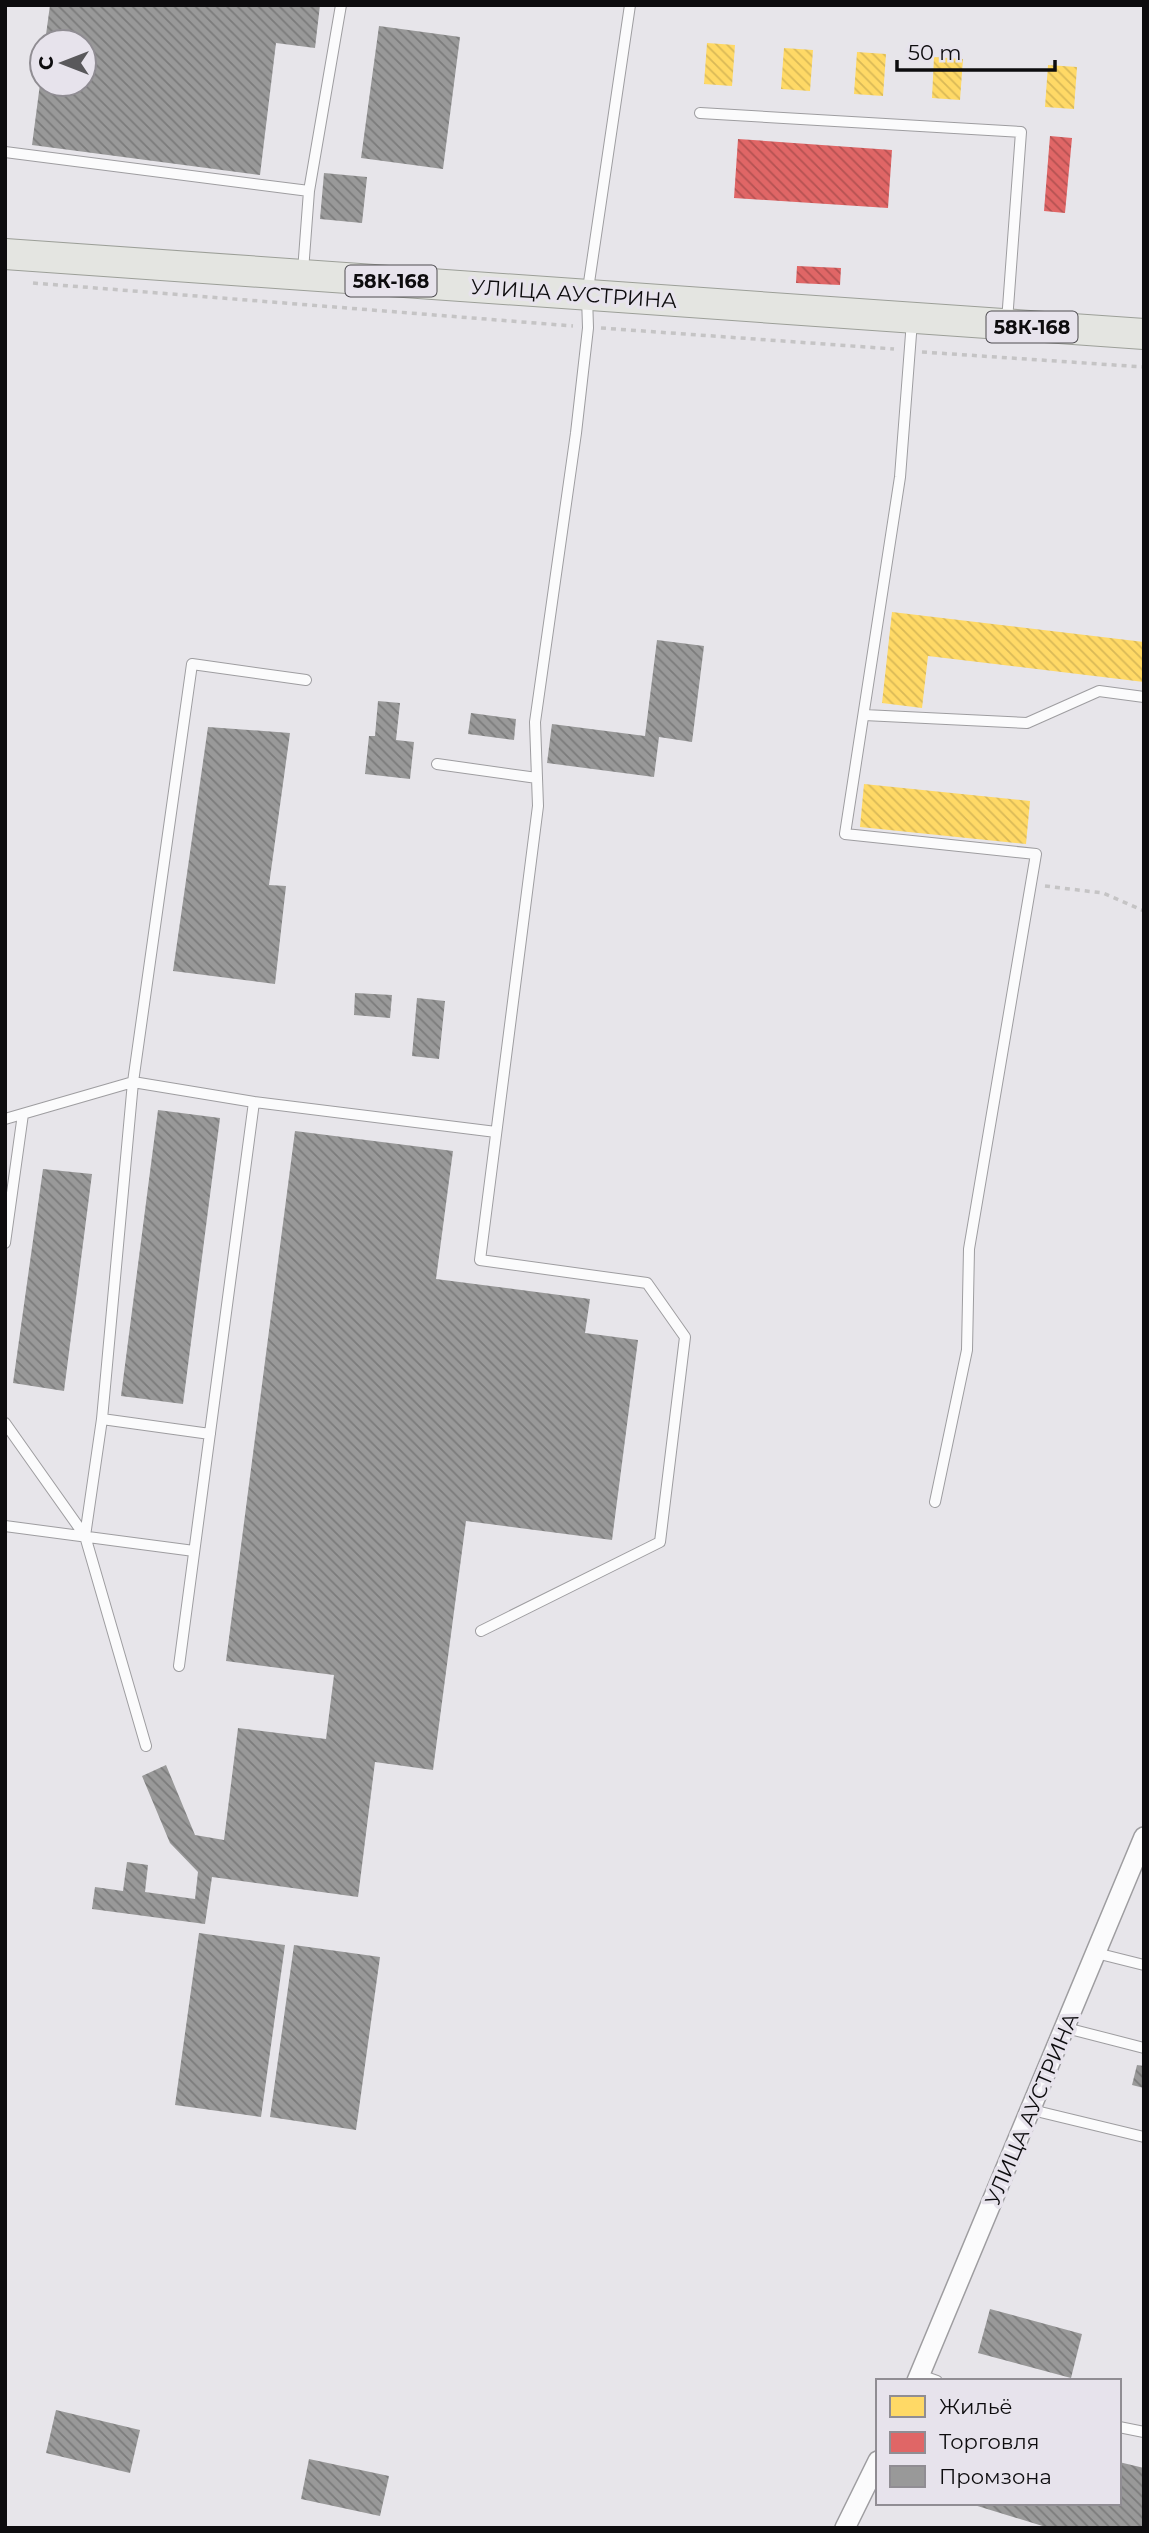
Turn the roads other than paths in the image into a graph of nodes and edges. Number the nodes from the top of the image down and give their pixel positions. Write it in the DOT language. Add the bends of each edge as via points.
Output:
graph roads {
  1 [pos="341,5"];
  2 [pos="630,5"];
  3 [pos="700,113"];
  4 [pos="5,152"];
  5 [pos="309,191"];
  6 [pos="5,254"];
  7 [pos="303,276"];
  8 [pos="587,296"];
  9 [pos="912,317"];
  10 [pos="1007,325"];
  11 [pos="1144,334"];
  12 [pos="306,680"];
  13 [pos="1144,697"];
  14 [pos="864,715"];
  15 [pos="437,764"];
  16 [pos="537,778"];
  17 [pos="133,1082"];
  18 [pos="254,1102"];
  19 [pos="23,1114"];
  20 [pos="5,1119"];
  21 [pos="496,1132"];
  22 [pos="5,1243"];
  23 [pos="102,1419"];
  24 [pos="5,1423"];
  25 [pos="210,1434"];
  26 [pos="935,1502"];
  27 [pos="5,1525"];
  28 [pos="85,1536"];
  29 [pos="194,1551"];
  30 [pos="481,1631"];
  31 [pos="179,1666"];
  32 [pos="146,1746"];
  33 [pos="1144,1837"];
  34 [pos="1096,1953"];
  35 [pos="1144,1965"];
  36 [pos="1066,2028"];
  37 [pos="1144,2048"];
  38 [pos="1032,2110"];
  39 [pos="1144,2137"];
  40 [pos="925,2379"];
  41 [pos="1121,2427"];
  42 [pos="1144,2431"];
  43 [pos="876,2465"];
  44 [pos="845,2528"];
  1 -- 5 [label="lane"];
  2 -- 8 [label="lane"];
  3 -- 10 [label="lane" via="1021,132"];
  4 -- 5 [label="lane"];
  5 -- 7 [label="lane"];
  6 -- 7 [label="main road, УЛИЦА АУСТРИНА / 58К-168"];
  7 -- 8 [label="main road, УЛИЦА АУСТРИНА / 58К-168"];
  8 -- 9 [label="main road, УЛИЦА АУСТРИНА / 58К-168"];
  8 -- 16 [label="lane" via="589,328 535,722"];
  9 -- 10 [label="main road, УЛИЦА АУСТРИНА / 58К-168"];
  9 -- 14 [label="lane" via="900,477"];
  10 -- 11 [label="main road, УЛИЦА АУСТРИНА / 58К-168"];
  12 -- 17 [label="lane" via="192,664"];
  13 -- 14 [label="lane" via="1099,691 1027,723"];
  14 -- 26 [label="lane" via="845,834 1036,854 970,1249 967,1350"];
  15 -- 16 [label="lane"];
  16 -- 21 [label="lane" via="538,806"];
  17 -- 18 [label="lane"];
  17 -- 19 [label="lane"];
  17 -- 23 [label="lane"];
  18 -- 21 [label="lane"];
  18 -- 25 [label="lane"];
  19 -- 20 [label="lane"];
  19 -- 22 [label="lane"];
  21 -- 30 [label="lane" via="480,1260 646,1283 685,1338 660,1542"];
  23 -- 25 [label="lane"];
  23 -- 28 [label="lane"];
  24 -- 28 [label="lane"];
  25 -- 29 [label="lane"];
  27 -- 28 [label="lane"];
  28 -- 29 [label="lane"];
  28 -- 32 [label="lane"];
  29 -- 31 [label="lane"];
  33 -- 34 [label="street, УЛИЦА АУСТРИНА"];
  34 -- 35 [label="lane"];
  34 -- 36 [label="street, УЛИЦА АУСТРИНА"];
  36 -- 37 [label="lane"];
  36 -- 38 [label="street, УЛИЦА АУСТРИНА"];
  38 -- 39 [label="lane"];
  38 -- 40 [label="street, УЛИЦА АУСТРИНА"];
  41 -- 42 [label="lane"];
  43 -- 44 [label="street"];
}
